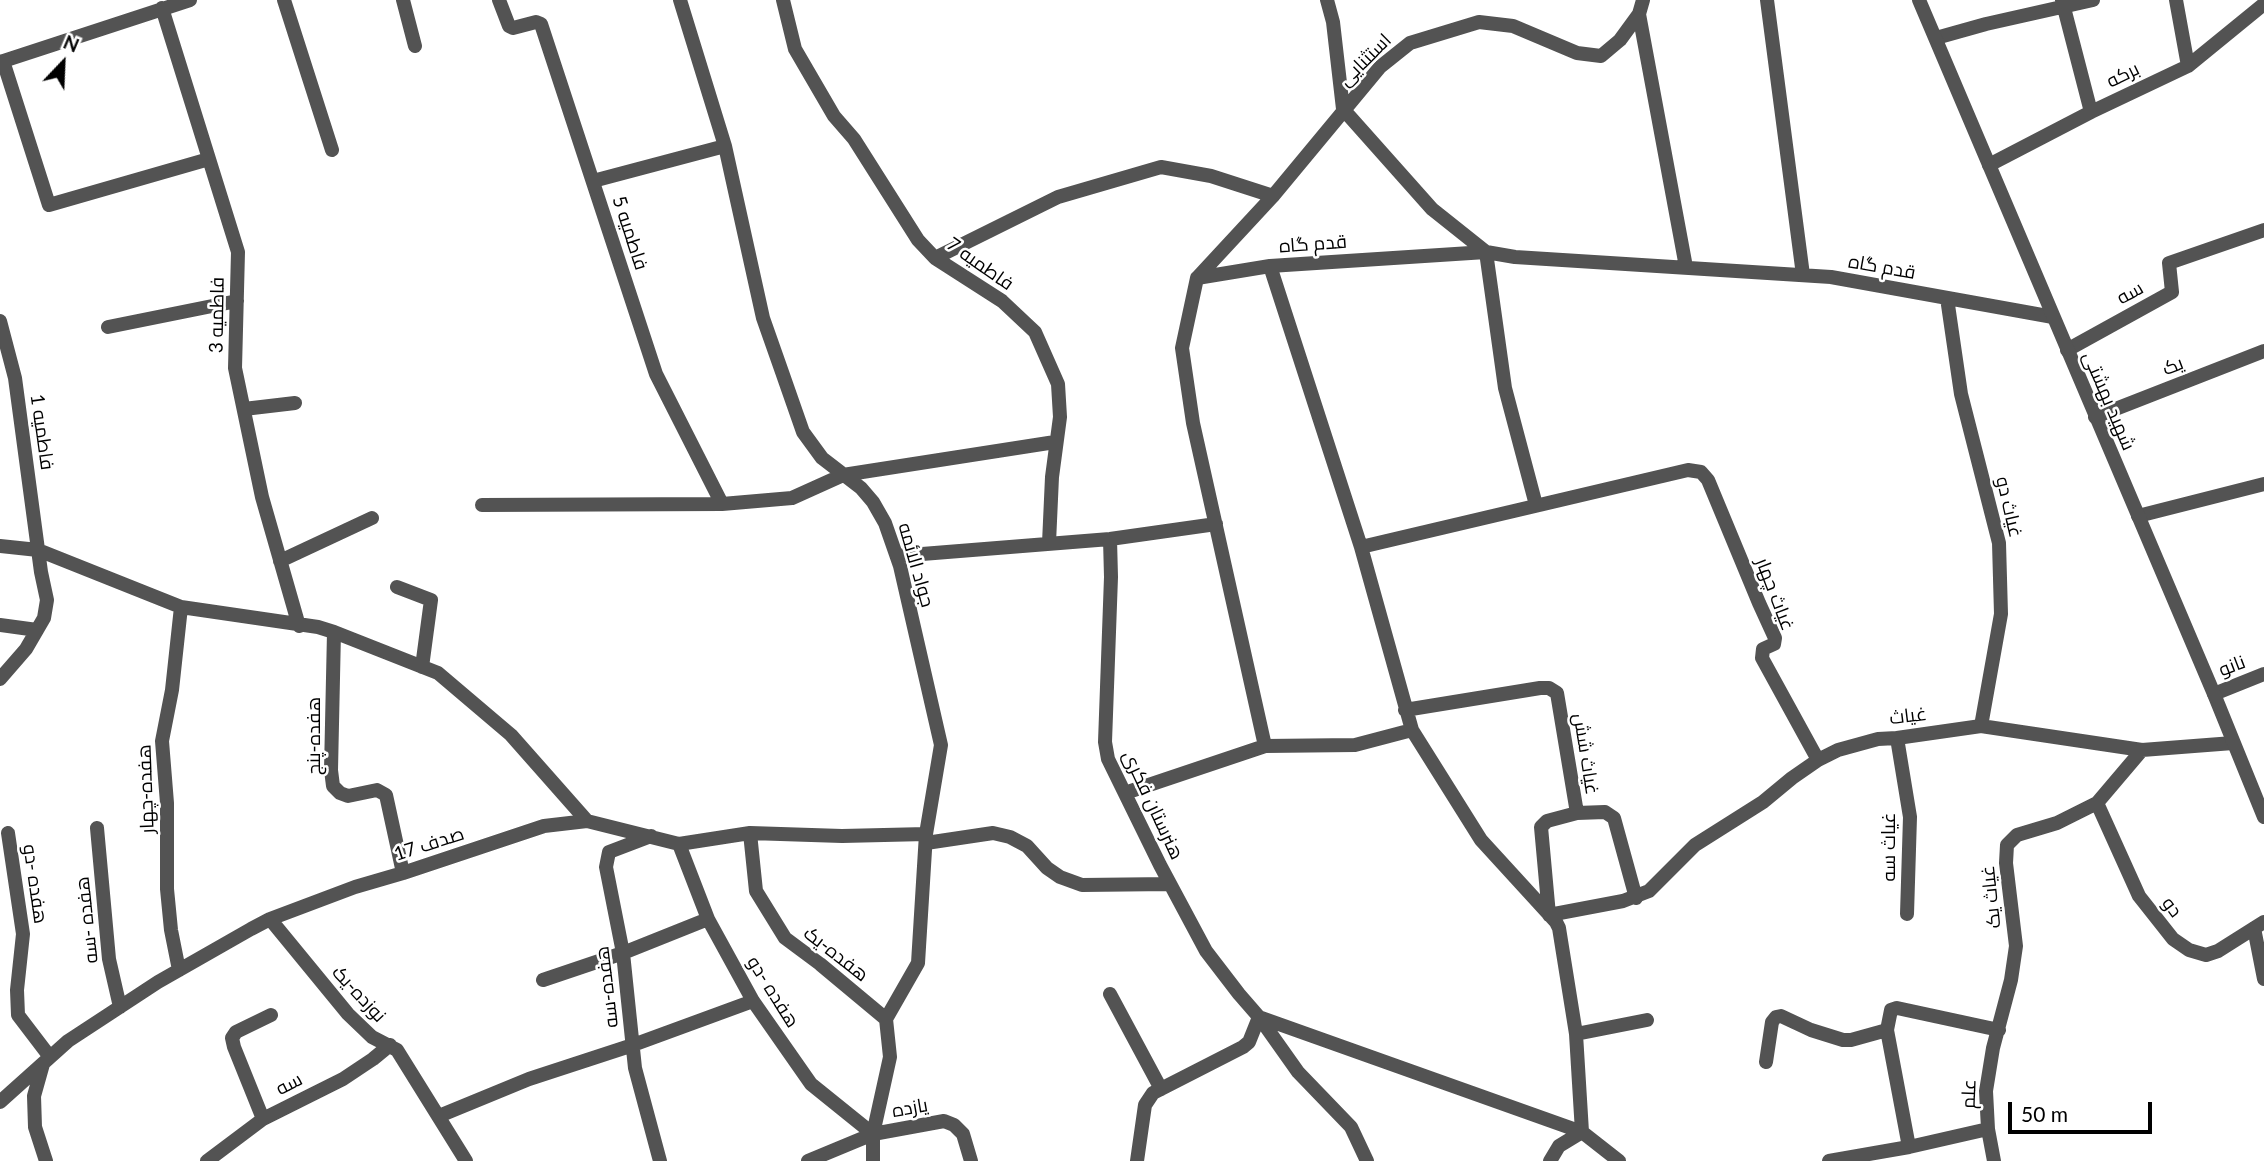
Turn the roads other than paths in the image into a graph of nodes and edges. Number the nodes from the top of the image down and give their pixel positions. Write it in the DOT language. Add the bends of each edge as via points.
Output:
graph roads {
  1 [pos="284,0"];
  2 [pos="403,0"];
  3 [pos="499,0"];
  4 [pos="680,0"];
  5 [pos="783,0"];
  6 [pos="1327,0"];
  7 [pos="1767,0"];
  8 [pos="1919,0"];
  9 [pos="2093,0"];
  10 [pos="2176,0"];
  11 [pos="184,1"];
  12 [pos="2062,3"];
  13 [pos="2264,4"];
  14 [pos="1641,7"];
  15 [pos="162,8"];
  16 [pos="1936,38"];
  17 [pos="415,46"];
  18 [pos="1,62"];
  19 [pos="2188,66"];
  20 [pos="1343,109"];
  21 [pos="2091,112"];
  22 [pos="725,146"];
  23 [pos="332,150"];
  24 [pos="209,159"];
  25 [pos="1989,165"];
  26 [pos="593,181"];
  27 [pos="1273,196"];
  28 [pos="2264,230"];
  29 [pos="1486,253"];
  30 [pos="935,258"];
  31 [pos="1270,266"];
  32 [pos="1686,267"];
  33 [pos="1803,275"];
  34 [pos="1197,278"];
  35 [pos="1947,298"];
  36 [pos="237,301"];
  37 [pos="2053,317"];
  38 [pos="0,321"];
  39 [pos="108,327"];
  40 [pos="2067,350"];
  41 [pos="4,351"];
  42 [pos="2264,351"];
  43 [pos="295,403"];
  44 [pos="244,409"];
  45 [pos="2095,417"];
  46 [pos="1055,442"];
  47 [pos="843,475"];
  48 [pos="2264,484"];
  49 [pos="722,504"];
  50 [pos="482,505"];
  51 [pos="1536,505"];
  52 [pos="2138,516"];
  53 [pos="372,518"];
  54 [pos="1216,524"];
  55 [pos="1110,539"];
  56 [pos="1049,544"];
  57 [pos="0,546"];
  58 [pos="1361,547"];
  59 [pos="38,550"];
  60 [pos="897,555"];
  61 [pos="280,561"];
  62 [pos="397,587"];
  63 [pos="181,607"];
  64 [pos="0,625"];
  65 [pos="299,626"];
  66 [pos="37,630"];
  67 [pos="334,632"];
  68 [pos="422,667"];
  69 [pos="2264,674"];
  70 [pos="0,679"];
  71 [pos="2214,694"];
  72 [pos="1405,710"];
  73 [pos="1981,726"];
  74 [pos="1412,730"];
  75 [pos="1897,738"];
  76 [pos="2233,743"];
  77 [pos="1265,746"];
  78 [pos="2142,750"];
  79 [pos="1818,760"];
  80 [pos="1125,793"];
  81 [pos="2097,803"];
  82 [pos="1577,813"];
  83 [pos="2264,817"];
  84 [pos="587,821"];
  85 [pos="97,828"];
  86 [pos="8,833"];
  87 [pos="750,833"];
  88 [pos="651,836"];
  89 [pos="926,839"];
  90 [pos="679,844"];
  91 [pos="403,873"];
  92 [pos="1170,884"];
  93 [pos="1636,898"];
  94 [pos="1907,914"];
  95 [pos="1549,915"];
  96 [pos="270,919"];
  97 [pos="708,919"];
  98 [pos="2259,925"];
  99 [pos="623,953"];
  100 [pos="179,970"];
  101 [pos="2264,979"];
  102 [pos="543,980"];
  103 [pos="1110,994"];
  104 [pos="753,1001"];
  105 [pos="120,1007"];
  106 [pos="271,1015"];
  107 [pos="1259,1017"];
  108 [pos="886,1019"];
  109 [pos="1647,1020"];
  110 [pos="1887,1030"];
  111 [pos="1999,1030"];
  112 [pos="1576,1034"];
  113 [pos="390,1045"];
  114 [pos="633,1045"];
  115 [pos="46,1060"];
  116 [pos="1766,1062"];
  117 [pos="1161,1089"];
  118 [pos="0,1101"];
  119 [pos="439,1116"];
  120 [pos="263,1119"];
  121 [pos="1988,1129"];
  122 [pos="1583,1132"];
  123 [pos="873,1134"];
  124 [pos="1909,1147"];
  125 [pos="1364,1160"];
  126 [pos="46,1161"];
  127 [pos="207,1161"];
  128 [pos="466,1161"];
  129 [pos="660,1161"];
  130 [pos="808,1161"];
  131 [pos="873,1161"];
  132 [pos="971,1161"];
  133 [pos="1137,1161"];
  134 [pos="1550,1161"];
  135 [pos="1619,1161"];
  136 [pos="1829,1161"];
  137 [pos="1994,1161"];
  1 -- 23 [label="street"];
  2 -- 17 [label="street"];
  3 -- 26 [label="street, فاطمیه 5" via="509,26 541,24"];
  4 -- 22 [label="street, جواد الائمه"];
  5 -- 30 [label="street, فاطمیه 7" via="796,49 834,116"];
  6 -- 20 [label="street"];
  7 -- 33 [label="street"];
  8 -- 16 [label="street, شهید بهشتی"];
  9 -- 12 [label="street"];
  10 -- 19 [label="street"];
  11 -- 15 [label="street"];
  12 -- 16 [label="street"];
  12 -- 21 [label="street"];
  13 -- 19 [label="street, برکه"];
  14 -- 20 [label="street, استثنایی" via="1620,40 1601,56 1577,53 1513,26 1479,22 1410,43 1380,67"];
  14 -- 32 [label="street"];
  15 -- 18 [label="street"];
  15 -- 24 [label="street, فاطمیه 3"];
  16 -- 25 [label="street, شهید بهشتی"];
  18 -- 24 [label="street" via="49,205"];
  19 -- 21 [label="street, برکه"];
  20 -- 27 [label="street, استثنایی"];
  20 -- 29 [label="street" via="1432,209"];
  21 -- 25 [label="street, برکه"];
  22 -- 26 [label="street"];
  22 -- 47 [label="street, جواد الائمه" via="764,318 803,432 822,458"];
  24 -- 36 [label="street, فاطمیه 3" via="238,252"];
  25 -- 37 [label="street, شهید بهشتی"];
  26 -- 49 [label="street, فاطمیه 5" via="656,374"];
  27 -- 30 [label="street" via="1210,176 1161,167 1058,197"];
  27 -- 34 [label="street, استثنایی"];
  28 -- 40 [label="street, سه" via="2169,263 2172,292"];
  29 -- 31 [label="street, قدم گاه"];
  29 -- 32 [label="street, قدم گاه"];
  29 -- 51 [label="street" via="1505,388"];
  30 -- 46 [label="street, فاطمیه 7" via="1002,301 1035,332 1058,384 1060,417"];
  31 -- 34 [label="street, قدم گاه"];
  31 -- 58 [label="street"];
  32 -- 33 [label="street, قدم گاه"];
  33 -- 35 [label="street, قدم گاه"];
  34 -- 54 [label="street" via="1182,348"];
  35 -- 37 [label="street, قدم گاه"];
  35 -- 73 [label="street, غیاث دو" via="1961,394 1999,543 2001,614"];
  36 -- 39 [label="street"];
  36 -- 44 [label="street, فاطمیه 3" via="235,368"];
  37 -- 40 [label="street, شهید بهشتی"];
  38 -- 41 [label="street, فاطمیه 1"];
  40 -- 45 [label="street, شهید بهشتی"];
  41 -- 59 [label="street, فاطمیه 1" via="15,378"];
  42 -- 45 [label="street, یک"];
  43 -- 44 [label="street"];
  44 -- 61 [label="street, فاطمیه 3"];
  45 -- 52 [label="street, شهید بهشتی"];
  46 -- 47 [label="street"];
  46 -- 56 [label="street, فاطمیه 7"];
  47 -- 49 [label="street" via="792,498"];
  47 -- 60 [label="street, جواد الائمه" via="873,502"];
  48 -- 52 [label="street"];
  49 -- 50 [label="street"];
  51 -- 58 [label="street"];
  51 -- 79 [label="street, غیاث چهار" via="1688,470 1701,472 1775,638 1774,644 1763,649 1762,658"];
  52 -- 71 [label="street, شهید بهشتی"];
  53 -- 61 [label="street"];
  54 -- 55 [label="street"];
  54 -- 77 [label="street"];
  55 -- 56 [label="street"];
  55 -- 80 [label="street, هنرستان فکری" via="1105,742"];
  56 -- 60 [label="street"];
  57 -- 59 [label="street"];
  58 -- 72 [label="street"];
  59 -- 63 [label="street"];
  59 -- 66 [label="street, فاطمیه 1" via="47,610"];
  60 -- 89 [label="street, جواد الائمه" via="941,745"];
  61 -- 65 [label="street, فاطمیه 3"];
  62 -- 68 [label="street" via="431,600"];
  63 -- 65 [label="street"];
  63 -- 100 [label="street, هفده-چهار" via="162,741 167,889"];
  64 -- 66 [label="street"];
  65 -- 67 [label="street"];
  66 -- 70 [label="street, فاطمیه 1"];
  67 -- 68 [label="street"];
  67 -- 91 [label="street, هفده-پنج" via="333,786 348,796 377,790 386,795"];
  68 -- 84 [label="street" via="438,673 512,735"];
  69 -- 71 [label="street, نانو"];
  71 -- 76 [label="street, شهید بهشتی"];
  72 -- 74 [label="street"];
  72 -- 82 [label="street, غیاث شش" via="1549,688 1557,694"];
  73 -- 75 [label="street, غیاث"];
  73 -- 78 [label="street, غیاث"];
  74 -- 77 [label="street" via="1355,745"];
  74 -- 95 [label="street" via="1481,839"];
  75 -- 79 [label="street, غیاث" via="1838,750"];
  75 -- 94 [label="street, غیاث سه" via="1910,817"];
  76 -- 78 [label="street, غیاث"];
  76 -- 83 [label="street, شهید بهشتی"];
  77 -- 80 [label="street"];
  78 -- 81 [label="street, غیاث یک"];
  79 -- 93 [label="street, غیاث" via="1695,845"];
  80 -- 92 [label="street, هنرستان فکری"];
  81 -- 98 [label="street, دو" via="2140,896 2173,939 2206,955"];
  81 -- 111 [label="street, غیاث یک" via="2057,823 2017,835 2007,845 2015,946"];
  82 -- 93 [label="street, غیاث شش" via="1605,812 1614,818"];
  82 -- 95 [label="street" via="1541,827"];
  84 -- 88 [label="street, صدف 17"];
  84 -- 91 [label="street, صدف 17" via="544,826"];
  85 -- 105 [label="street, هفده -سه" via="109,959"];
  86 -- 115 [label="street, هفده -دو" via="23,934 18,1015"];
  87 -- 89 [label="street, صدف 17"];
  87 -- 90 [label="street, صدف 17"];
  87 -- 108 [label="street, هفده-یک" via="756,891 785,938"];
  88 -- 90 [label="street, صدف 17"];
  88 -- 99 [label="street, هفده-سه" via="609,852 606,859"];
  89 -- 92 [label="street, صدف 17" via="993,833 1027,846 1047,868 1082,885"];
  89 -- 108 [label="street, جواد الائمه" via="918,963"];
  90 -- 97 [label="street, هفده -دو"];
  91 -- 96 [label="street, صدف 17"];
  92 -- 107 [label="street, هنرستان فکری" via="1206,951"];
  93 -- 95 [label="street"];
  95 -- 112 [label="street" via="1561,935"];
  96 -- 100 [label="street, صدف 17"];
  96 -- 113 [label="street, نوزده-یک" via="348,1014 372,1037"];
  97 -- 99 [label="street"];
  97 -- 104 [label="street, هفده -دو"];
  98 -- 101 [label="street"];
  99 -- 102 [label="street"];
  99 -- 114 [label="street, هفده-سه"];
  100 -- 105 [label="street, صدف 17"];
  103 -- 117 [label="street"];
  104 -- 114 [label="street"];
  104 -- 123 [label="street, هفده -دو" via="811,1083"];
  105 -- 115 [label="street, صدف 17"];
  106 -- 120 [label="street" via="236,1031 232,1038"];
  107 -- 117 [label="street" via="1243,1047"];
  107 -- 122 [label="street"];
  107 -- 125 [label="street, هنرستان فکری" via="1298,1072 1352,1128"];
  108 -- 123 [label="street" via="890,1057"];
  109 -- 112 [label="street"];
  110 -- 111 [label="street" via="1891,1010 1897,1008"];
  110 -- 116 [label="street" via="1843,1040 1781,1016 1772,1022"];
  110 -- 124 [label="street"];
  111 -- 121 [label="street, علم" via="1986,1091"];
  112 -- 122 [label="street"];
  113 -- 119 [label="street, نوزده-یک"];
  113 -- 120 [label="street, سه" via="343,1079"];
  114 -- 119 [label="street" via="529,1079"];
  114 -- 129 [label="street, هفده-سه"];
  115 -- 118 [label="street, صدف 17"];
  115 -- 126 [label="street" via="34,1096 35,1127"];
  117 -- 133 [label="street" via="1145,1105"];
  119 -- 128 [label="street, نوزده-یک"];
  120 -- 127 [label="street, سه"];
  121 -- 124 [label="street"];
  121 -- 137 [label="street, علم"];
  122 -- 134 [label="street" via="1559,1146"];
  122 -- 135 [label="street"];
  123 -- 130 [label="street, یازده"];
  123 -- 131 [label="street"];
  123 -- 132 [label="street, یازده" via="944,1121 963,1134"];
  124 -- 136 [label="street"];
}
